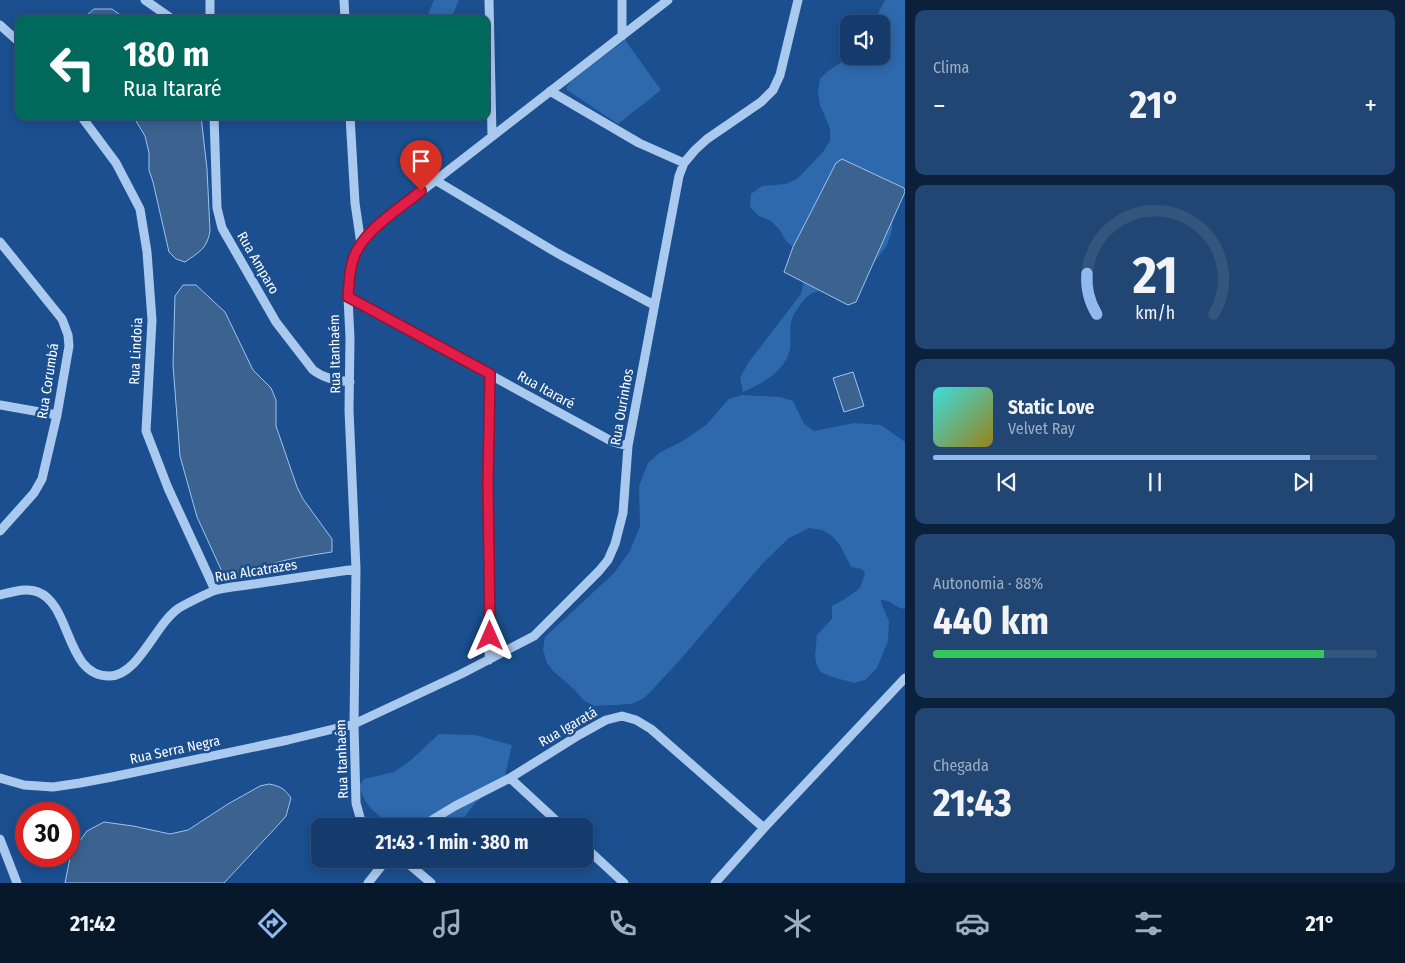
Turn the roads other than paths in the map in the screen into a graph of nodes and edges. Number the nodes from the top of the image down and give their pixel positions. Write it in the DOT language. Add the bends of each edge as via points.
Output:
graph roads {
  1 [pos="146,0"];
  2 [pos="210,0"];
  3 [pos="344,0"];
  4 [pos="489,0"];
  5 [pos="622,0"];
  6 [pos="668,0"];
  7 [pos="798,0"];
  8 [pos="167,15"];
  9 [pos="210,15"];
  10 [pos="345,15"];
  11 [pos="489,15"];
  12 [pos="0,25"];
  13 [pos="622,36"];
  14 [pos="15,38"];
  15 [pos="490,45"];
  16 [pos="550,91"];
  17 [pos="84,120"];
  18 [pos="214,120"];
  19 [pos="350,120"];
  20 [pos="492,136"];
  21 [pos="684,163"];
  22 [pos="435,180"];
  23 [pos="0,242"];
  24 [pos="361,244"];
  25 [pos="348,297"];
  26 [pos="654,305"];
  27 [pos="490,374"];
  28 [pos="350,382"];
  29 [pos="0,405"];
  30 [pos="57,415"];
  31 [pos="628,446"];
  32 [pos="0,531"];
  33 [pos="356,569"];
  34 [pos="215,590"];
  35 [pos="0,594"];
  36 [pos="489,660"];
  37 [pos="905,678"];
  38 [pos="354,724"];
  39 [pos="0,778"];
  40 [pos="510,778"];
  41 [pos="359,818"];
  42 [pos="435,818"];
  43 [pos="553,818"];
  44 [pos="764,828"];
  45 [pos="0,839"];
  46 [pos="3,854"];
  47 [pos="593,854"];
  48 [pos="380,868"];
  49 [pos="414,868"];
  50 [pos="17,883"];
  51 [pos="368,883"];
  52 [pos="431,883"];
  53 [pos="624,883"];
  54 [pos="715,883"];
  1 -- 8 [label="street"];
  2 -- 9 [label="street"];
  3 -- 10 [label="street"];
  4 -- 11 [label="street"];
  5 -- 13 [label="street"];
  6 -- 13 [label="street, Rua Itanhaém"];
  7 -- 21 [label="street, Rua Ourinhos" via="780,75 772,90 761,102 708,139"];
  12 -- 14 [label="street"];
  13 -- 16 [label="street, Rua Itanhaém"];
  15 -- 20 [label="street"];
  16 -- 20 [label="street, Rua Itanhaém"];
  16 -- 21 [label="street" via="639,143"];
  17 -- 34 [label="street, Rua Lindoia" via="116,163 140,209 152,320 146,431"];
  18 -- 28 [label="street, Rua Amparo" via="218,208 222,228 276,322 313,370 331,380"];
  19 -- 24 [label="street"];
  20 -- 22 [label="street, Rua Itanhaém"];
  21 -- 26 [label="street, Rua Ourinhos" via="675,191"];
  22 -- 24 [label="street, Rua Itanhaém" via="378,225"];
  22 -- 26 [label="street"];
  23 -- 30 [label="street, Rua Corumbá" via="62,320 68,335"];
  24 -- 25 [label="street, Rua Itanhaém" via="354,258"];
  25 -- 27 [label="street, Rua Itararé"];
  25 -- 28 [label="street, Rua Itanhaém"];
  26 -- 31 [label="street, Rua Ourinhos"];
  27 -- 31 [label="street, Rua Itararé" via="613,442"];
  27 -- 36 [label="street"];
  28 -- 33 [label="street, Rua Itanhaém"];
  29 -- 30 [label="street"];
  30 -- 32 [label="street, Rua Corumbá" via="42,479 34,493"];
  31 -- 36 [label="street, Rua Ourinhos" via="624,513 608,560 534,636"];
  33 -- 34 [label="street, Rua Alcatrazes"];
  33 -- 38 [label="street, Rua Itanhaém"];
  34 -- 35 [label="street, Rua Alcatrazes" via="178,609 164,622 132,666 112,676 91,671 82,664 55,606 47,597 26,590"];
  36 -- 38 [label="street, Rua Ourinhos"];
  37 -- 44 [label="street"];
  38 -- 39 [label="street, Rua Serra Negra" via="80,783 53,787 24,785"];
  38 -- 41 [label="street, Rua Itanhaém"];
  40 -- 42 [label="street, Rua Igaratá"];
  40 -- 43 [label="street"];
  40 -- 44 [label="street, Rua Igaratá" via="592,727 622,716 651,729"];
  44 -- 54 [label="street"];
  45 -- 46 [label="street"];
  46 -- 50 [label="street"];
  47 -- 53 [label="street"];
  48 -- 51 [label="street"];
  49 -- 52 [label="street"];
}
